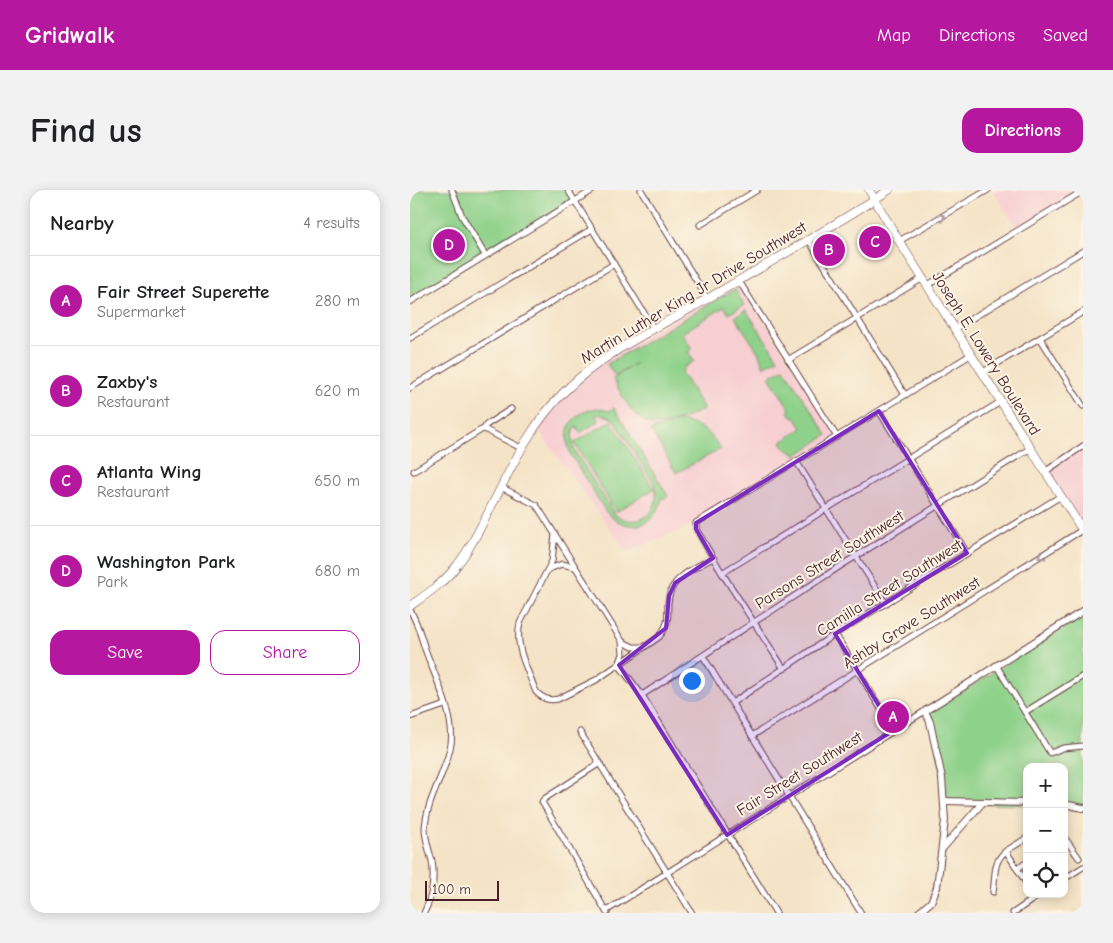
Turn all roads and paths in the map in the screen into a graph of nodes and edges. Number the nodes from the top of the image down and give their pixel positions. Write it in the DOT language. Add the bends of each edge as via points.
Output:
graph roads {
  1 [pos="452,190"];
  2 [pos="568,190"];
  3 [pos="593,190"];
  4 [pos="641,190"];
  5 [pos="757,190"];
  6 [pos="869,190"];
  7 [pos="889,190"];
  8 [pos="988,190"];
  9 [pos="1083,191"];
  10 [pos="875,199"];
  11 [pos="575,201"];
  12 [pos="700,225"];
  13 [pos="592,229"];
  14 [pos="808,239"];
  15 [pos="899,241"];
  16 [pos="1083,252"];
  17 [pos="485,256"];
  18 [pos="614,264"];
  19 [pos="923,278"];
  20 [pos="739,280"];
  21 [pos="928,285"];
  22 [pos="707,298"];
  23 [pos="410,302"];
  24 [pos="1083,312"];
  25 [pos="857,318"];
  26 [pos="956,328"];
  27 [pos="654,329"];
  28 [pos="410,338"];
  29 [pos="1040,338"];
  30 [pos="972,354"];
  31 [pos="788,360"];
  32 [pos="983,372"];
  33 [pos="410,388"];
  34 [pos="905,395"];
  35 [pos="1002,401"];
  36 [pos="1083,406"];
  37 [pos="511,409"];
  38 [pos="878,411"];
  39 [pos="484,429"];
  40 [pos="837,437"];
  41 [pos="1083,446"];
  42 [pos="522,448"];
  43 [pos="1031,448"];
  44 [pos="908,458"];
  45 [pos="796,462"];
  46 [pos="414,471"];
  47 [pos="1046,471"];
  48 [pos="501,487"];
  49 [pos="1061,496"];
  50 [pos="938,506"];
  51 [pos="826,509"];
  52 [pos="1083,530"];
  53 [pos="555,534"];
  54 [pos="967,553"];
  55 [pos="856,556"];
  56 [pos="713,558"];
  57 [pos="576,567"];
  58 [pos="549,569"];
  59 [pos="722,573"];
  60 [pos="886,604"];
  61 [pos="410,606"];
  62 [pos="410,610"];
  63 [pos="1083,610"];
  64 [pos="753,621"];
  65 [pos="835,634"];
  66 [pos="622,641"];
  67 [pos="646,647"];
  68 [pos="703,656"];
  69 [pos="619,665"];
  70 [pos="996,665"];
  71 [pos="784,669"];
  72 [pos="858,670"];
  73 [pos="1083,676"];
  74 [pos="642,695"];
  75 [pos="732,703"];
  76 [pos="445,705"];
  77 [pos="925,710"];
  78 [pos="1026,712"];
  79 [pos="410,717"];
  80 [pos="894,730"];
  81 [pos="580,732"];
  82 [pos="752,736"];
  83 [pos="1083,746"];
  84 [pos="600,764"];
  85 [pos="789,796"];
  86 [pos="944,801"];
  87 [pos="983,802"];
  88 [pos="1023,803"];
  89 [pos="1068,805"];
  90 [pos="1083,808"];
  91 [pos="727,835"];
  92 [pos="1023,840"];
  93 [pos="1068,843"];
  94 [pos="942,849"];
  95 [pos="1006,851"];
  96 [pos="1079,858"];
  97 [pos="1023,865"];
  98 [pos="1083,867"];
  99 [pos="1017,869"];
  100 [pos="667,873"];
  101 [pos="1068,876"];
  102 [pos="1023,878"];
  103 [pos="993,892"];
  104 [pos="1032,898"];
  105 [pos="607,912"];
  106 [pos="424,913"];
  107 [pos="692,913"];
  108 [pos="776,913"];
  109 [pos="861,913"];
  110 [pos="918,913"];
  111 [pos="1013,913"];
  1 -- 17 [label="street" via="462,216"];
  2 -- 11 [label="street"];
  3 -- 11 [label="street"];
  4 -- 22 [label="street"];
  5 -- 12 [label="street"];
  6 -- 10 [label="main road, Joseph E. Lowery Boulevard"];
  7 -- 10 [label="main road, Martin Luther King Jr Drive Southwest"];
  15 -- 8 [label="street, one-way"];
  9 -- 21 [label="street"];
  10 -- 14 [label="main road, Martin Luther King Jr Drive Southwest"];
  10 -- 15 [label="main road, Joseph E. Lowery Boulevard"];
  11 -- 13 [label="street"];
  11 -- 17 [label="street"];
  13 -- 18 [label="street"];
  13 -- 28 [label="street"];
  14 -- 20 [label="main road, Martin Luther King Jr Drive Southwest"];
  14 -- 25 [label="street"];
  15 -- 19 [label="main road, Joseph E. Lowery Boulevard"];
  16 -- 26 [label="street"];
  17 -- 23 [label="street"];
  18 -- 27 [label="street"];
  18 -- 33 [label="street"];
  19 -- 21 [label="main road, Joseph E. Lowery Boulevard"];
  19 -- 25 [label="street"];
  20 -- 22 [label="main road, Martin Luther King Jr Drive Southwest"];
  20 -- 31 [label="street"];
  21 -- 26 [label="main road, Joseph E. Lowery Boulevard"];
  22 -- 27 [label="main road, Martin Luther King Jr Drive Southwest"];
  24 -- 29 [label="street"];
  25 -- 31 [label="street"];
  25 -- 34 [label="street"];
  26 -- 30 [label="main road, Joseph E. Lowery Boulevard"];
  27 -- 42 [label="main road, Martin Luther King Jr Drive Southwest" via="576,380 548,410"];
  29 -- 32 [label="street"];
  29 -- 36 [label="street"];
  30 -- 32 [label="main road, Joseph E. Lowery Boulevard"];
  30 -- 34 [label="street"];
  31 -- 40 [label="street"];
  32 -- 35 [label="main road, Joseph E. Lowery Boulevard"];
  34 -- 38 [label="street"];
  35 -- 43 [label="main road, Joseph E. Lowery Boulevard"];
  35 -- 44 [label="street"];
  37 -- 39 [label="street"];
  38 -- 40 [label="street"];
  38 -- 44 [label="street"];
  39 -- 42 [label="street"];
  39 -- 46 [label="street"];
  40 -- 45 [label="street"];
  41 -- 47 [label="street"];
  42 -- 48 [label="main road, Martin Luther King Jr Drive Southwest"];
  43 -- 47 [label="main road, Joseph E. Lowery Boulevard"];
  43 -- 50 [label="street, Parsons Street Southwest"];
  44 -- 50 [label="street"];
  44 -- 51 [label="street"];
  45 -- 51 [label="street"];
  45 -- 56 [label="street" via="696,523 696,529"];
  47 -- 49 [label="main road, Joseph E. Lowery Boulevard"];
  48 -- 53 [label="street" via="536,505"];
  48 -- 61 [label="main road, Martin Luther King Jr Drive Southwest" via="459,564 440,584"];
  49 -- 52 [label="main road, Joseph E. Lowery Boulevard"];
  49 -- 54 [label="street, Camilla Street Southwest"];
  50 -- 54 [label="street"];
  50 -- 55 [label="street, Parsons Street Southwest"];
  51 -- 55 [label="street"];
  51 -- 59 [label="street"];
  52 -- 72 [label="street, Ashby Grove Southwest, one-way"];
  53 -- 57 [label="street"];
  53 -- 58 [label="street"];
  54 -- 60 [label="street, Camilla Street Southwest"];
  55 -- 60 [label="street"];
  55 -- 64 [label="street, Parsons Street Southwest"];
  56 -- 59 [label="street"];
  56 -- 67 [label="street" via="675,583 669,596 666,628"];
  57 -- 58 [label="street" via="562,564"];
  57 -- 66 [label="street"];
  58 -- 69 [label="street" via="517,634 536,692 546,699 558,699"];
  59 -- 64 [label="street"];
  60 -- 65 [label="street, Camilla Street Southwest"];
  62 -- 76 [label="street"];
  63 -- 70 [label="street, Fair Street Southwest"];
  64 -- 68 [label="street, Parsons Street Southwest"];
  64 -- 71 [label="street"];
  65 -- 71 [label="street, Camilla Street Southwest"];
  65 -- 72 [label="street"];
  66 -- 67 [label="street" via="633,647"];
  66 -- 69 [label="street" via="623,654"];
  67 -- 69 [label="street"];
  68 -- 74 [label="street, Parsons Street Southwest"];
  68 -- 75 [label="street"];
  69 -- 74 [label="street"];
  70 -- 77 [label="street, Fair Street Southwest"];
  70 -- 78 [label="street"];
  71 -- 75 [label="street, Camilla Street Southwest"];
  72 -- 80 [label="street"];
  72 -- 82 [label="street, Ashby Grove Southwest"];
  73 -- 78 [label="street"];
  74 -- 91 [label="street"];
  75 -- 82 [label="street"];
  76 -- 79 [label="street"];
  76 -- 106 [label="street" via="451,744 426,820 433,882"];
  77 -- 80 [label="street, Fair Street Southwest"];
  77 -- 86 [label="street" via="942,778"];
  78 -- 83 [label="street" via="1050,753"];
  80 -- 85 [label="street, Fair Street Southwest"];
  81 -- 84 [label="street"];
  82 -- 85 [label="street"];
  84 -- 100 [label="street"];
  84 -- 105 [label="street" via="542,802"];
  85 -- 91 [label="street, Fair Street Southwest"];
  85 -- 109 [label="street"];
  86 -- 87 [label="street"];
  86 -- 94 [label="street"];
  87 -- 88 [label="street"];
  87 -- 94 [label="street"];
  89 -- 90 [label="street"];
  91 -- 100 [label="street, Fair Street Southwest"];
  91 -- 108 [label="street"];
  92 -- 95 [label="street"];
  93 -- 96 [label="street"];
  94 -- 110 [label="street" via="934,894 926,908"];
  95 -- 99 [label="street"];
  95 -- 103 [label="street" via="996,863"];
  97 -- 99 [label="street"];
  98 -- 101 [label="street"];
  99 -- 102 [label="street"];
  100 -- 105 [label="street, Fair Street Southwest"];
  100 -- 107 [label="street"];
  104 -- 111 [label="street"];
}
